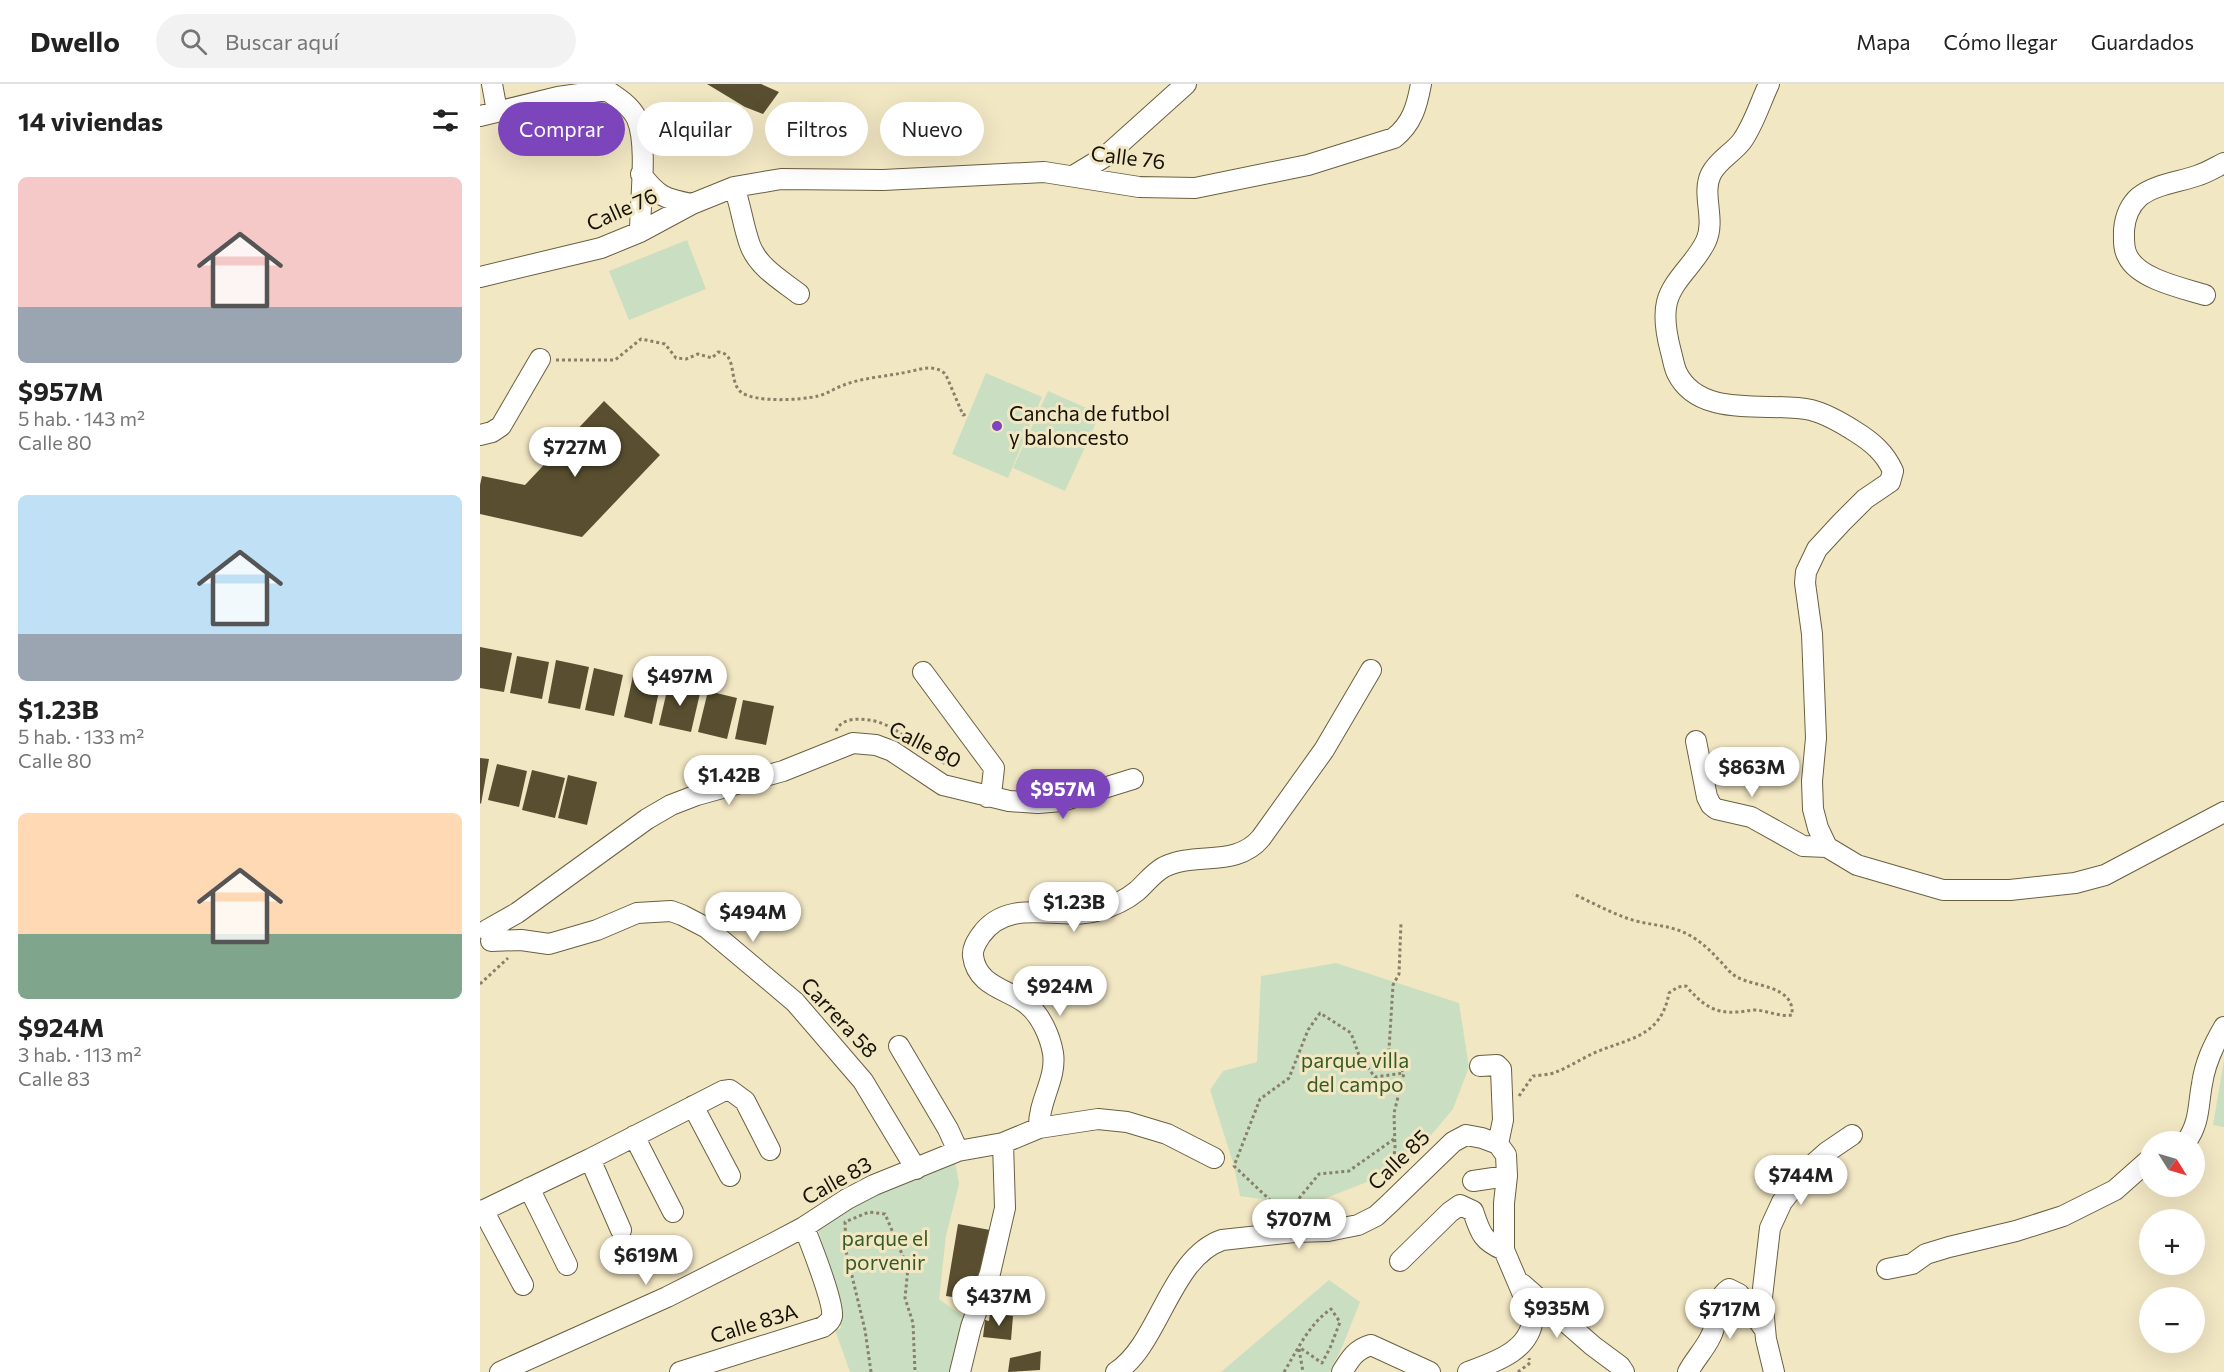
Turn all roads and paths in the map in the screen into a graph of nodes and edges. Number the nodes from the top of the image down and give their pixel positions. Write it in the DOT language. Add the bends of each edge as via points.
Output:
graph roads {
  1 [pos="492,84"];
  2 [pos="1186,84"];
  3 [pos="1422,84"];
  4 [pos="1769,84"];
  5 [pos="611,91"];
  6 [pos="488,114"];
  7 [pos="2224,163"];
  8 [pos="642,165"];
  9 [pos="1073,176"];
  10 [pos="734,187"];
  11 [pos="692,204"];
  12 [pos="640,232"];
  13 [pos="480,277"];
  14 [pos="799,294"];
  15 [pos="2205,295"];
  16 [pos="540,359"];
  17 [pos="967,414"];
  18 [pos="480,435"];
  19 [pos="1371,670"];
  20 [pos="923,672"];
  21 [pos="1696,741"];
  22 [pos="1133,779"];
  23 [pos="987,797"];
  24 [pos="2224,812"];
  25 [pos="1827,847"];
  26 [pos="1573,894"];
  27 [pos="1401,922"];
  28 [pos="485,938"];
  29 [pos="2224,1027"];
  30 [pos="899,1046"];
  31 [pos="1480,1066"];
  32 [pos="1404,1073"];
  33 [pos="693,1106"];
  34 [pos="1503,1120"];
  35 [pos="1039,1128"];
  36 [pos="2193,1131"];
  37 [pos="1852,1135"];
  38 [pos="634,1136"];
  39 [pos="1394,1139"];
  40 [pos="1003,1143"];
  41 [pos="1498,1143"];
  42 [pos="770,1150"];
  43 [pos="958,1150"];
  44 [pos="1214,1158"];
  45 [pos="590,1159"];
  46 [pos="916,1169"];
  47 [pos="2139,1169"];
  48 [pos="730,1176"];
  49 [pos="1507,1176"];
  50 [pos="1473,1181"];
  51 [pos="529,1188"];
  52 [pos="1390,1203"];
  53 [pos="481,1211"];
  54 [pos="673,1212"];
  55 [pos="804,1227"];
  56 [pos="621,1230"];
  57 [pos="1504,1250"];
  58 [pos="1400,1261"];
  59 [pos="567,1265"];
  60 [pos="1887,1269"];
  61 [pos="1517,1280"];
  62 [pos="523,1285"];
  63 [pos="1765,1330"];
  64 [pos="1299,1347"];
  65 [pos="1530,1363"];
  66 [pos="500,1372"];
  67 [pos="680,1372"];
  68 [pos="871,1372"];
  69 [pos="915,1372"];
  70 [pos="960,1372"];
  71 [pos="1116,1372"];
  72 [pos="1284,1372"];
  73 [pos="1304,1372"];
  74 [pos="1342,1372"];
  75 [pos="1430,1372"];
  76 [pos="1468,1372"];
  77 [pos="1528,1372"];
  78 [pos="1624,1372"];
  79 [pos="1688,1372"];
  80 [pos="1774,1372"];
  1 -- 6 [label="street"];
  2 -- 9 [label="street" via="1106,156"];
  3 -- 9 [label="street, Calle 76" via="1411,119 1394,138 1308,165 1195,189 1139,187"];
  4 -- 25 [label="street" via="1750,129 1710,175 1711,227 1666,303 1666,335 1677,373 1700,397 1826,415 1879,449 1893,471 1890,482 1865,499 1817,549 1806,572 1816,738 1813,809"];
  5 -- 6 [label="street" via="558,97"];
  5 -- 8 [label="street" via="636,117 642,136"];
  7 -- 15 [label="street" via="2139,197 2125,220 2126,255 2133,265 2155,279"];
  8 -- 11 [label="street" via="660,195"];
  8 -- 12 [label="street"];
  9 -- 10 [label="street, Calle 76" via="1044,172 883,180 781,179"];
  10 -- 11 [label="street, Calle 76"];
  10 -- 14 [label="street" via="750,246 761,264"];
  11 -- 12 [label="street, Calle 76"];
  12 -- 13 [label="street, Calle 76" via="601,248"];
  16 -- 17 [label="path" via="615,360 641,339 665,344 676,358 698,354 712,358 722,352 730,360 733,379 743,394 772,400 818,396 884,374 933,368 946,375 963,415"];
  16 -- 18 [label="street" via="501,426"];
  19 -- 35 [label="street" via="1324,750 1250,849 1234,856 1203,857 1164,867 1128,897 1096,911 1014,914 987,928 980,937 973,949 978,970 999,990 1030,1006 1049,1038 1052,1073 1040,1109"];
  20 -- 23 [label="street" via="994,768"];
  21 -- 25 [label="street" via="1707,797 1716,809 1751,817 1803,846"];
  22 -- 23 [label="street, Calle 80" via="1062,801 1038,804"];
  23 -- 28 [label="street, Calle 80" via="943,785 876,745 853,743 783,771 671,805"];
  24 -- 25 [label="street" via="2105,875 2075,883 2010,890 1943,890 1857,865"];
  26 -- 34 [label="path" via="1637,921 1675,927 1705,945 1737,978 1771,987 1787,999 1793,1008 1792,1015 1753,1010 1716,1012 1701,1003 1686,986 1678,987 1668,993 1666,1007 1657,1021 1631,1041 1612,1045 1555,1073 1533,1076"];
  27 -- 32 [label="path" via="1389,1049"];
  28 -- 46 [label="street, Carrera 58" via="557,942 637,913 671,911 682,915 706,928 795,1002 863,1081"];
  29 -- 36 [label="street" via="2210,1053"];
  30 -- 43 [label="street"];
  31 -- 34 [label="street" via="1497,1065 1500,1069"];
  32 -- 39 [label="path" via="1394,1113"];
  32 -- 39 [label="path" via="1375,1077 1360,1058 1351,1033 1320,1013 1308,1030 1290,1078 1260,1099 1234,1166 1287,1213 1318,1174 1349,1171"];
  33 -- 38 [label="street"];
  33 -- 42 [label="street" via="723,1091 738,1094"];
  33 -- 48 [label="street"];
  34 -- 41 [label="street"];
  35 -- 40 [label="street, Calle 83"];
  35 -- 44 [label="street, Calle 83" via="1098,1119 1127,1122 1167,1134"];
  37 -- 63 [label="street" via="1809,1168 1777,1211 1770,1228 1762,1297"];
  38 -- 45 [label="street"];
  38 -- 54 [label="street"];
  39 -- 52 [label="path"];
  40 -- 43 [label="street, Calle 83"];
  40 -- 70 [label="street" via="1005,1208"];
  41 -- 49 [label="street" via="1506,1155"];
  41 -- 52 [label="street, Calle 85" via="1466,1135 1453,1142"];
  43 -- 46 [label="street, Calle 83"];
  45 -- 51 [label="street"];
  45 -- 56 [label="street"];
  46 -- 55 [label="street, Calle 83" via="874,1185"];
  47 -- 60 [label="street" via="2115,1190 2063,1216 1949,1247 1926,1254 1912,1264"];
  49 -- 50 [label="street"];
  49 -- 57 [label="street"];
  51 -- 53 [label="street"];
  51 -- 59 [label="street"];
  52 -- 71 [label="street, Calle 85" via="1358,1225 1210,1244 1186,1269 1136,1352"];
  53 -- 62 [label="street"];
  55 -- 66 [label="street, Calle 83" via="667,1297"];
  55 -- 67 [label="street, Calle 83A" via="831,1311 829,1322"];
  57 -- 58 [label="street" via="1490,1245 1482,1236 1473,1210 1460,1205"];
  57 -- 61 [label="street"];
  61 -- 76 [label="street" via="1533,1318 1532,1330 1507,1356"];
  61 -- 78 [label="street"];
  63 -- 79 [label="street" via="1739,1294 1729,1289 1719,1301 1711,1337"];
  63 -- 80 [label="street"];
  64 -- 64 [label="path" via="1317,1318 1331,1309 1340,1322 1322,1363"];
  64 -- 72 [label="path"];
  64 -- 73 [label="path"];
  65 -- 77 [label="path"];
  68 -- 69 [label="path" via="846,1251 845,1222 869,1212 885,1214 908,1268 905,1298 913,1323"];
  74 -- 75 [label="street" via="1352,1356 1371,1345"];
}
